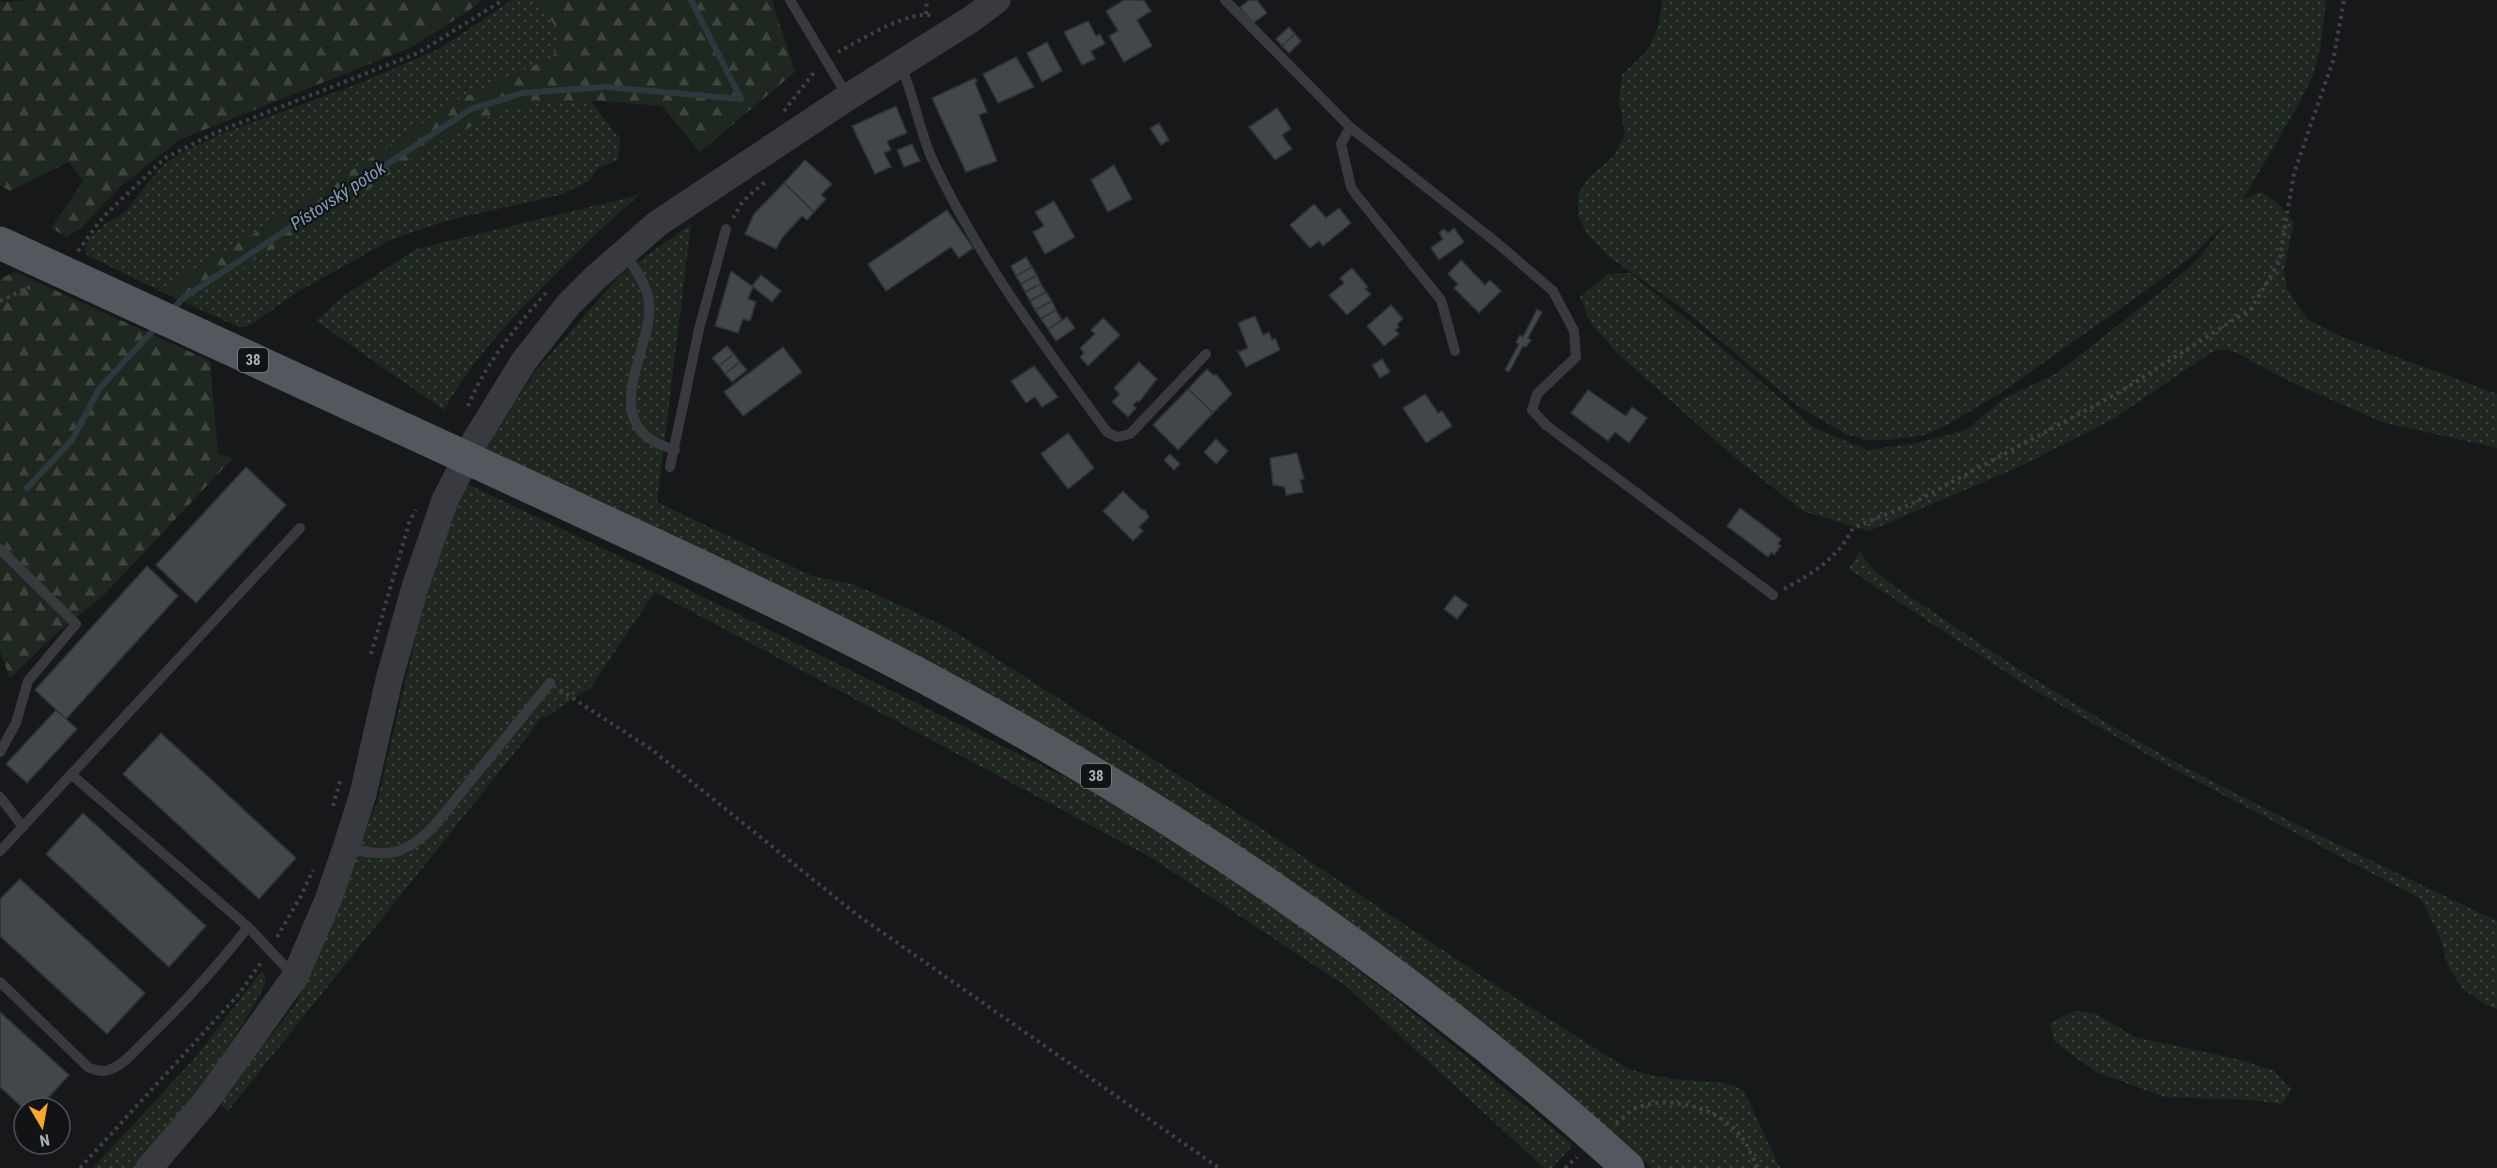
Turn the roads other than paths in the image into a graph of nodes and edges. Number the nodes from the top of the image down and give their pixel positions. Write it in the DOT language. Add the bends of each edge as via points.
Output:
graph roads {
  1 [pos="790,0"];
  2 [pos="997,0"];
  3 [pos="1225,0"];
  4 [pos="901,64"];
  5 [pos="848,97"];
  6 [pos="1350,128"];
  7 [pos="726,229"];
  8 [pos="0,243"];
  9 [pos="624,251"];
  10 [pos="1455,351"];
  11 [pos="1206,354"];
  12 [pos="675,450"];
  13 [pos="670,468"];
  14 [pos="300,528"];
  15 [pos="0,549"];
  16 [pos="1773,595"];
  17 [pos="550,683"];
  18 [pos="0,752"];
  19 [pos="72,775"];
  20 [pos="0,797"];
  21 [pos="23,827"];
  22 [pos="346,848"];
  23 [pos="0,851"];
  24 [pos="248,927"];
  25 [pos="295,977"];
  26 [pos="0,982"];
  27 [pos="149,1168"];
  28 [pos="1628,1168"];
  1 -- 5 [label="lane"];
  2 -- 4 [label="street"];
  3 -- 6 [label="lane"];
  4 -- 5 [label="street"];
  4 -- 11 [label="lane" via="931,158 957,211 1107,432 1118,437 1130,434"];
  5 -- 9 [label="street" via="657,224"];
  6 -- 10 [label="lane" via="1341,144 1352,187 1442,300"];
  6 -- 16 [label="lane" via="1553,291 1574,331 1576,357 1537,394 1532,410 1546,426"];
  7 -- 12 [label="lane" via="699,329"];
  8 -- 28 [label="main road, 38" via="723,577 924,677 1079,765 1288,900 1397,978 1502,1060"];
  9 -- 12 [label="lane" via="649,302 634,377 632,415 641,432 652,441"];
  9 -- 22 [label="street" via="569,304 524,361 475,441 445,500 415,587"];
  12 -- 13 [label="lane"];
  14 -- 19 [label="lane"];
  15 -- 18 [label="lane" via="76,624 28,681 16,723"];
  17 -- 22 [label="lane" via="417,843 398,852 375,855"];
  19 -- 21 [label="lane"];
  19 -- 24 [label="lane"];
  20 -- 21 [label="lane"];
  21 -- 23 [label="lane"];
  22 -- 25 [label="street"];
  24 -- 25 [label="lane"];
  24 -- 26 [label="lane" via="170,1017 111,1070 89,1068"];
  25 -- 27 [label="street" via="204,1104"];
}
